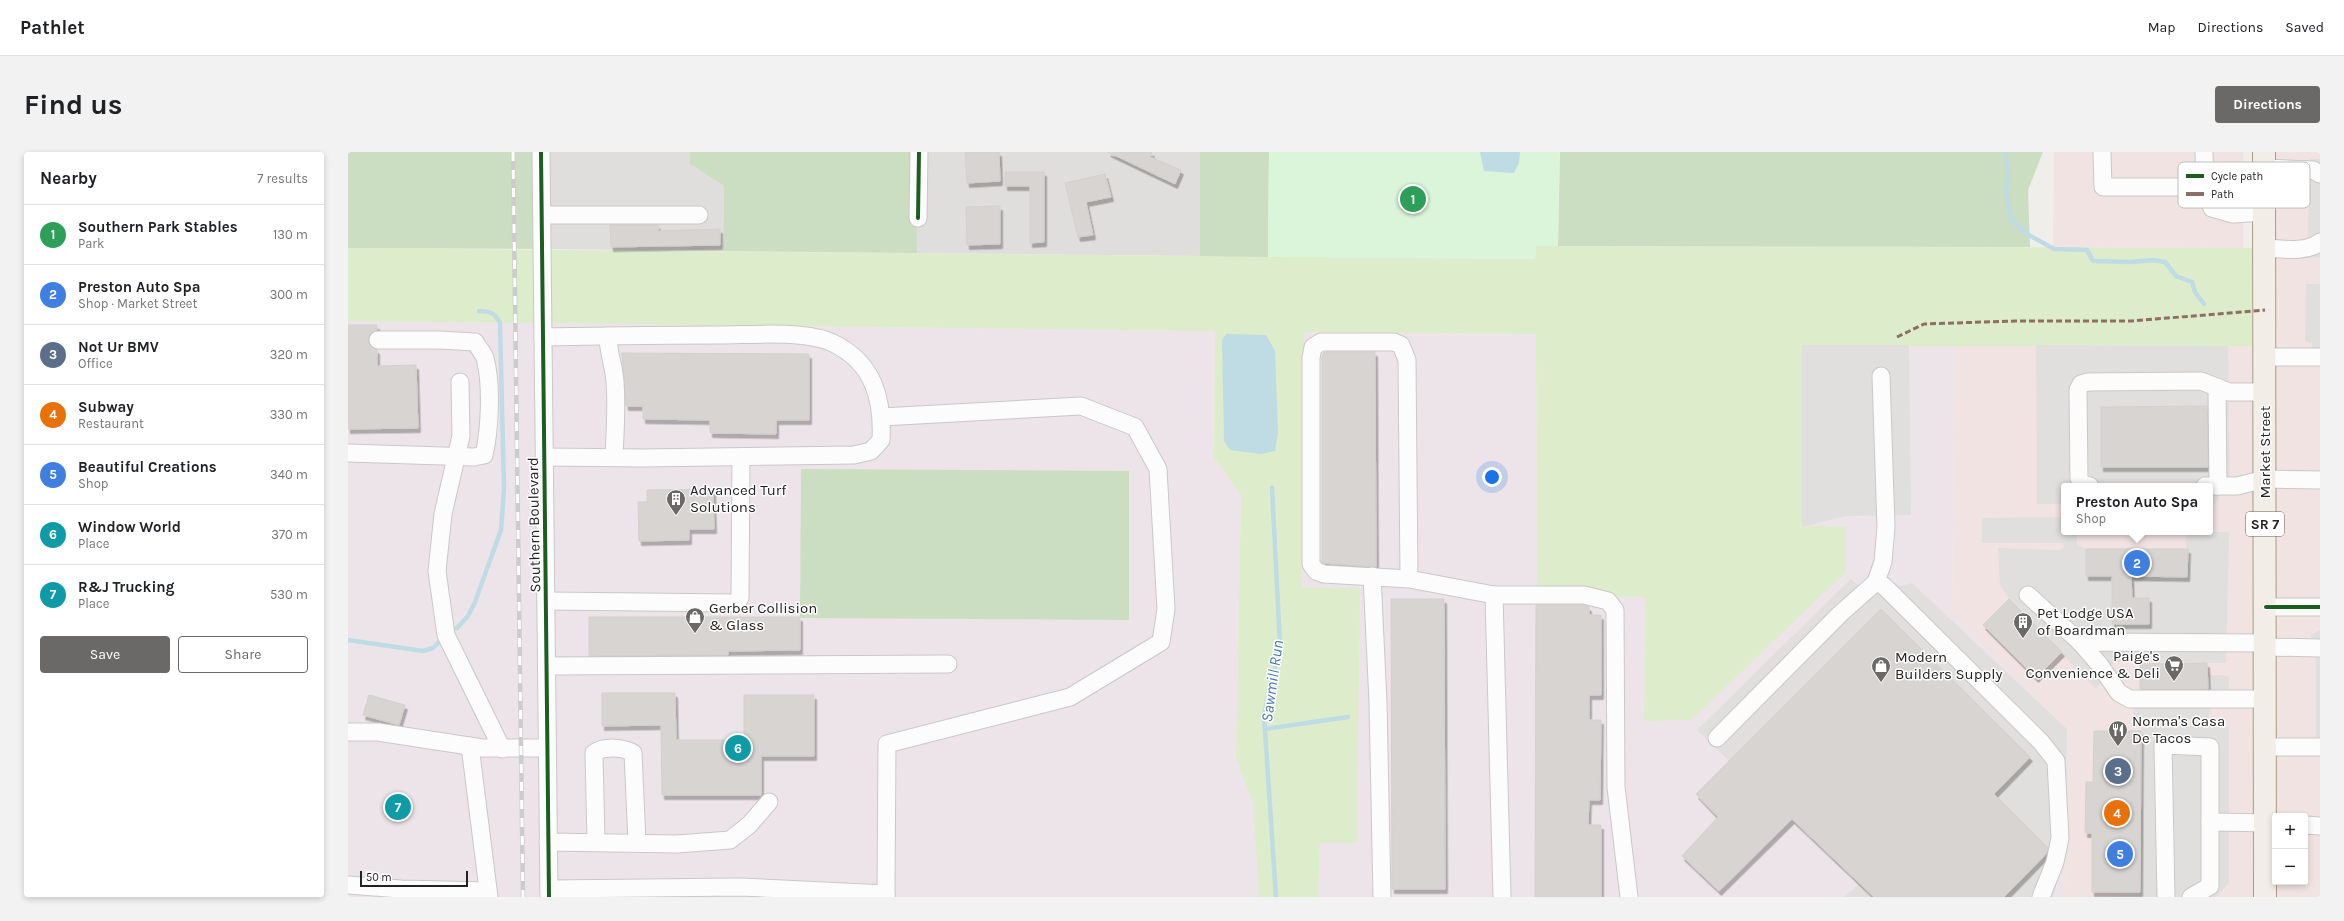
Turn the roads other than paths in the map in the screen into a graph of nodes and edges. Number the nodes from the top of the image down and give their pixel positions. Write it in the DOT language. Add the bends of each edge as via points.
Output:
graph roads {
  1 [pos="541,152"];
  2 [pos="919,152"];
  3 [pos="2102,152"];
  4 [pos="2204,152"];
  5 [pos="2264,160"];
  6 [pos="2204,162"];
  7 [pos="2274,162"];
  8 [pos="2310,169"];
  9 [pos="2320,174"];
  10 [pos="2178,187"];
  11 [pos="2212,208"];
  12 [pos="2265,208"];
  13 [pos="2265,212"];
  14 [pos="699,215"];
  15 [pos="542,216"];
  16 [pos="918,218"];
  17 [pos="2320,242"];
  18 [pos="2265,248"];
  19 [pos="608,336"];
  20 [pos="543,337"];
  21 [pos="378,340"];
  22 [pos="2265,357"];
  23 [pos="2320,357"];
  24 [pos="1881,376"];
  25 [pos="460,382"];
  26 [pos="2217,387"];
  27 [pos="2265,392"];
  28 [pos="882,417"];
  29 [pos="348,453"];
  30 [pos="545,456"];
  31 [pos="456,457"];
  32 [pos="741,457"];
  33 [pos="614,458"];
  34 [pos="2265,480"];
  35 [pos="2320,480"];
  36 [pos="2082,483"];
  37 [pos="2212,483"];
  38 [pos="2213,486"];
  39 [pos="1372,576"];
  40 [pos="1409,579"];
  41 [pos="1876,582"];
  42 [pos="1494,595"];
  43 [pos="2028,595"];
  44 [pos="547,601"];
  45 [pos="2266,607"];
  46 [pos="2320,607"];
  47 [pos="2080,642"];
  48 [pos="2266,645"];
  49 [pos="2320,648"];
  50 [pos="948,664"];
  51 [pos="547,666"];
  52 [pos="2265,698"];
  53 [pos="348,732"];
  54 [pos="1717,738"];
  55 [pos="470,746"];
  56 [pos="2265,747"];
  57 [pos="547,748"];
  58 [pos="2320,748"];
  59 [pos="502,749"];
  60 [pos="769,802"];
  61 [pos="2210,822"];
  62 [pos="2270,823"];
  63 [pos="2308,825"];
  64 [pos="2320,826"];
  65 [pos="548,842"];
  66 [pos="596,842"];
  67 [pos="637,842"];
  68 [pos="348,885"];
  69 [pos="549,893"];
  70 [pos="594,893"];
  71 [pos="488,894"];
  72 [pos="886,896"];
  73 [pos="1382,897"];
  74 [pos="1502,897"];
  75 [pos="1628,897"];
  76 [pos="2041,897"];
  77 [pos="2166,897"];
  78 [pos="2191,897"];
  79 [pos="2265,897"];
  1 -- 15 [label="street, Southern Boulevard"];
  2 -- 16 [label="street"];
  3 -- 10 [label="street" via="2103,187"];
  4 -- 6 [label="street"];
  5 -- 7 [label="street"];
  8 -- 9 [label="street"];
  11 -- 13 [label="street" via="2233,214"];
  12 -- 13 [label="main road, Market Street / SR 7"];
  13 -- 18 [label="main road, Market Street / SR 7"];
  14 -- 15 [label="street"];
  15 -- 20 [label="street, Southern Boulevard"];
  17 -- 18 [label="street" via="2314,247"];
  18 -- 22 [label="main road, Market Street / SR 7"];
  19 -- 20 [label="street"];
  19 -- 28 [label="street" via="772,334 820,338 848,353 870,376 879,396"];
  19 -- 33 [label="street" via="608,353 615,384"];
  20 -- 30 [label="street, Southern Boulevard"];
  21 -- 31 [label="street" via="475,342 484,357 488,391 486,443 484,455"];
  22 -- 23 [label="street"];
  22 -- 27 [label="main road, Market Street / SR 7"];
  24 -- 41 [label="street" via="1886,526 1883,562"];
  25 -- 31 [label="street" via="461,436"];
  26 -- 27 [label="street" via="2228,392"];
  26 -- 36 [label="street" via="2201,381 2081,384 2078,390 2079,478"];
  26 -- 37 [label="street"];
  27 -- 34 [label="main road, Market Street / SR 7"];
  28 -- 32 [label="street" via="881,440 871,451 847,455"];
  28 -- 72 [label="street" via="1081,406 1136,427 1158,469 1166,609 1161,642 1070,697 887,744"];
  29 -- 31 [label="street"];
  30 -- 33 [label="street"];
  30 -- 44 [label="street, Southern Boulevard"];
  31 -- 59 [label="street" via="443,514 437,571 446,635"];
  32 -- 33 [label="street"];
  32 -- 44 [label="street" via="740,598 736,603"];
  34 -- 35 [label="street"];
  34 -- 38 [label="street" via="2237,486"];
  34 -- 45 [label="main road, Market Street / SR 7"];
  39 -- 40 [label="street"];
  39 -- 40 [label="street" via="1324,574 1316,571 1311,564 1311,358 1313,347 1321,342 1394,342 1401,345 1407,360"];
  39 -- 73 [label="street" via="1378,702"];
  40 -- 42 [label="street"];
  41 -- 54 [label="street" via="1840,614"];
  41 -- 76 [label="street" via="1884,586 2030,731 2056,761 2060,838 2055,862"];
  42 -- 74 [label="street"];
  42 -- 75 [label="street" via="1584,595 1608,601 1615,610 1616,787"];
  43 -- 47 [label="street"];
  44 -- 51 [label="street, Southern Boulevard"];
  45 -- 46 [label="street"];
  45 -- 48 [label="main road, Market Street / SR 7"];
  47 -- 48 [label="street"];
  47 -- 52 [label="street" via="2100,664 2119,693 2130,699"];
  48 -- 49 [label="street"];
  48 -- 52 [label="main road, Market Street / SR 7"];
  50 -- 51 [label="street"];
  51 -- 57 [label="street, Southern Boulevard"];
  52 -- 56 [label="main road, Market Street / SR 7"];
  53 -- 55 [label="street" via="378,732"];
  55 -- 59 [label="street"];
  55 -- 71 [label="street"];
  56 -- 58 [label="street"];
  56 -- 62 [label="main road, Market Street / SR 7"];
  57 -- 59 [label="street"];
  57 -- 65 [label="street, Southern Boulevard"];
  60 -- 67 [label="street" via="749,825 730,840 677,844"];
  61 -- 62 [label="street"];
  61 -- 77 [label="street" via="2210,747 2163,745"];
  61 -- 78 [label="street" via="2210,886"];
  62 -- 79 [label="main road, Market Street / SR 7"];
  63 -- 64 [label="street"];
  65 -- 66 [label="street"];
  65 -- 69 [label="street, Southern Boulevard"];
  66 -- 67 [label="street"];
  66 -- 67 [label="street" via="594,753 600,749 626,749 633,753"];
  68 -- 71 [label="street"];
  69 -- 70 [label="street"];
  70 -- 72 [label="street" via="741,887"];
}
